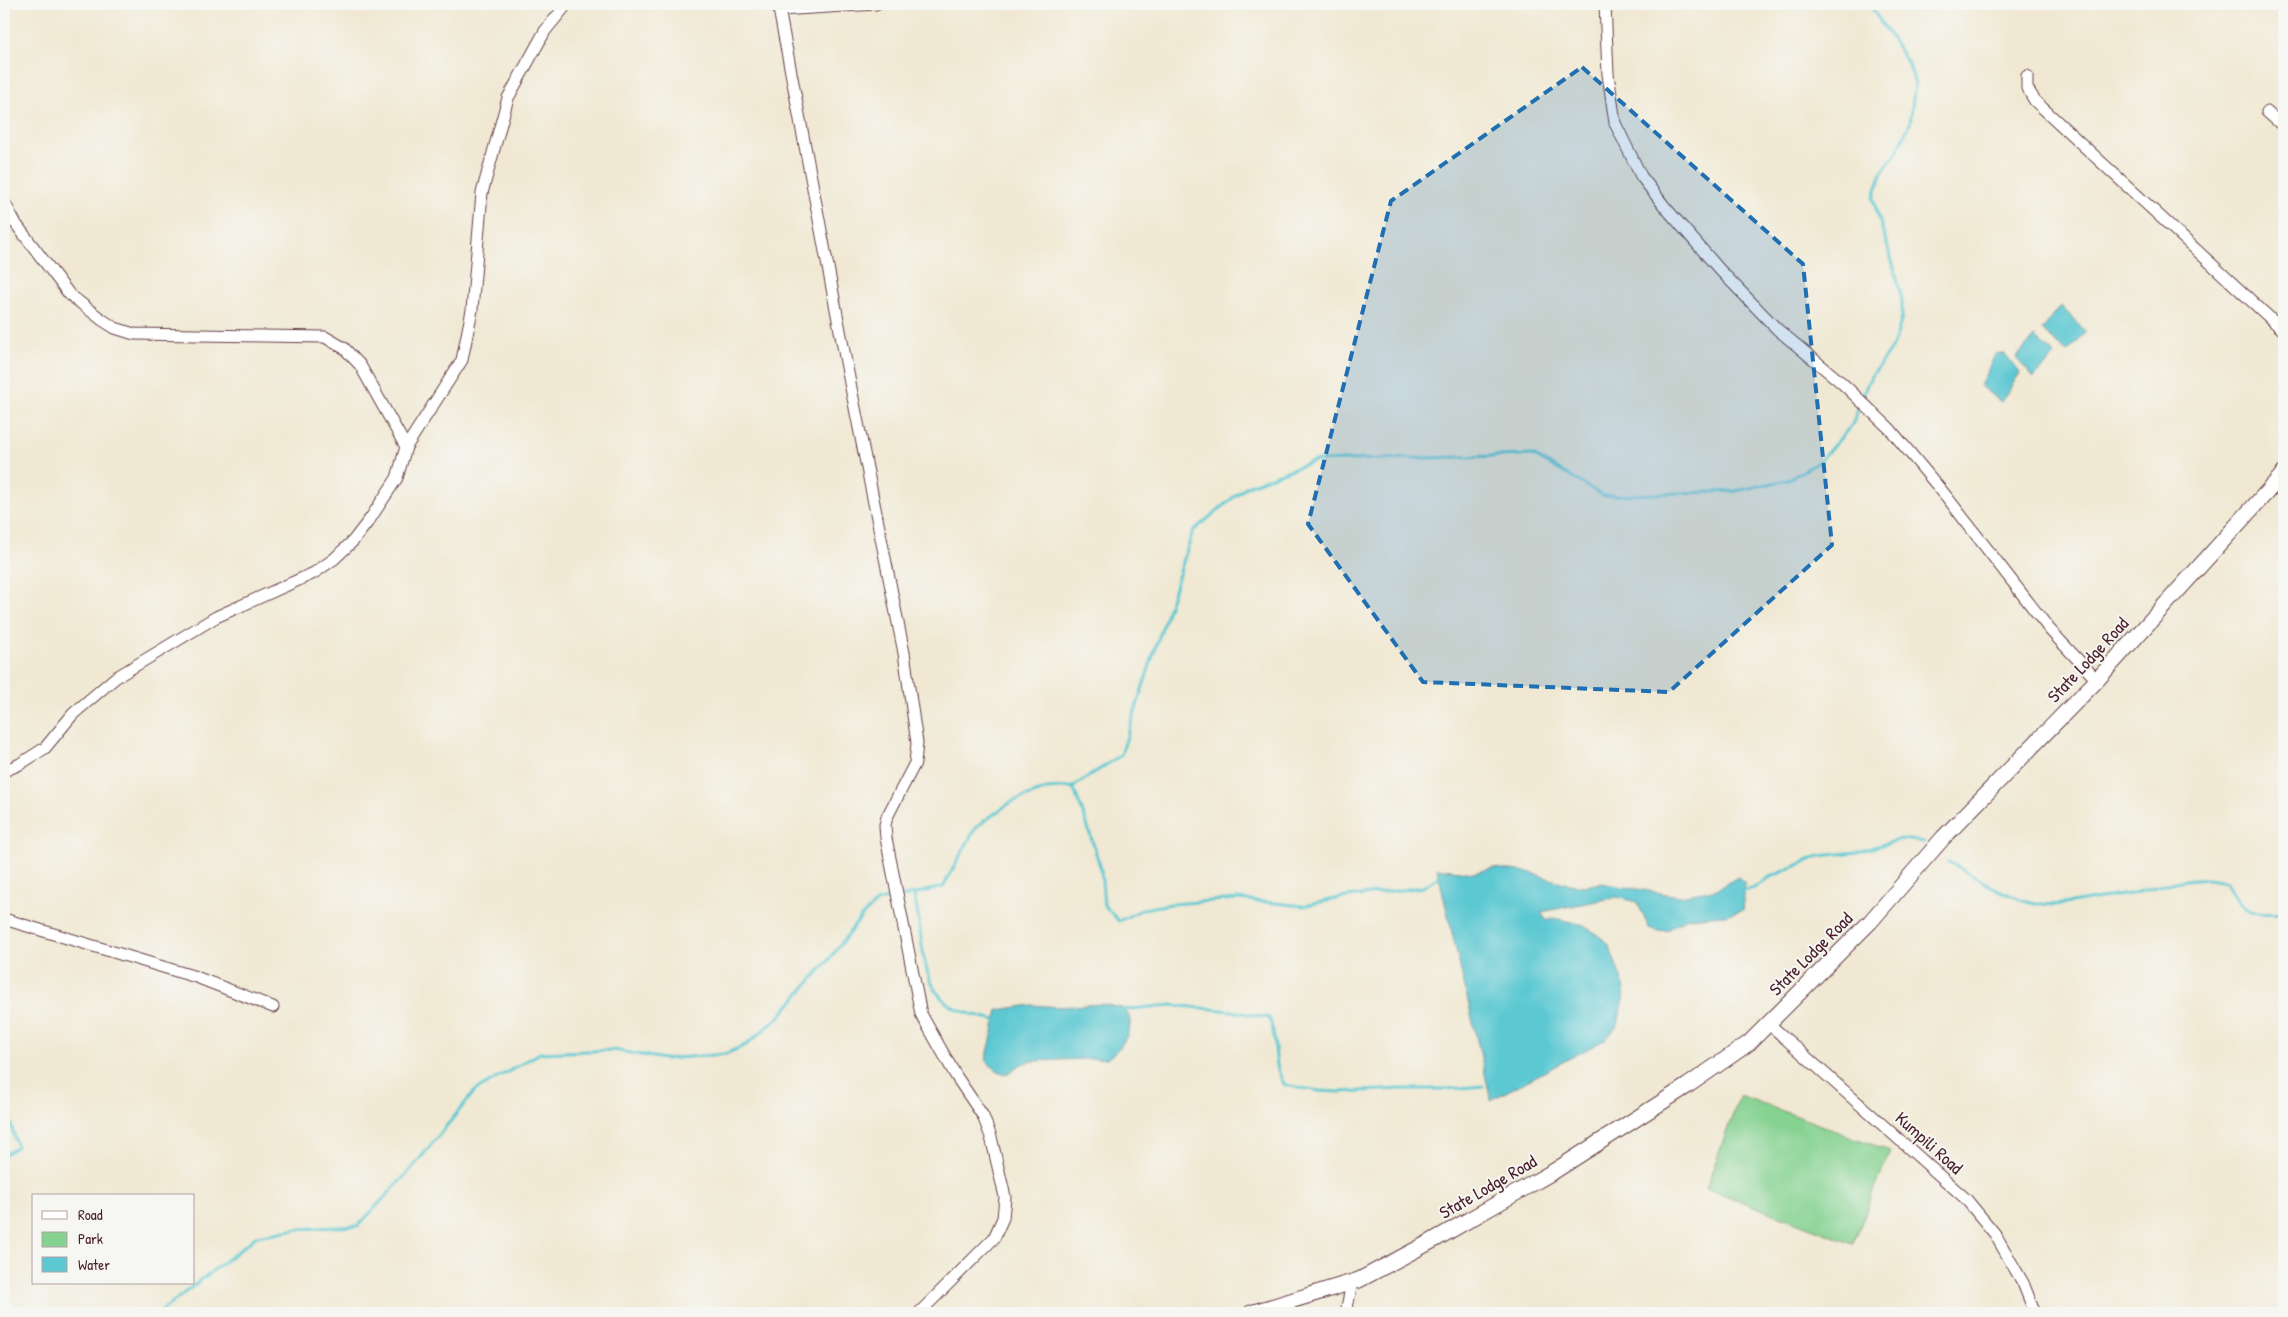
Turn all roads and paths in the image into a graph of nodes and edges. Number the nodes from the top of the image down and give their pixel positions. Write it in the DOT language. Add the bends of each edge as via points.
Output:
graph roads {
  1 [pos="567,4"];
  2 [pos="876,4"];
  3 [pos="1605,4"];
  4 [pos="779,7"];
  5 [pos="2027,76"];
  6 [pos="2267,112"];
  7 [pos="2284,127"];
  8 [pos="4,202"];
  9 [pos="2284,331"];
  10 [pos="406,447"];
  11 [pos="2284,473"];
  12 [pos="2097,680"];
  13 [pos="4,771"];
  14 [pos="4,919"];
  15 [pos="273,1007"];
  16 [pos="1768,1023"];
  17 [pos="1352,1282"];
  18 [pos="919,1313"];
  19 [pos="1251,1313"];
  20 [pos="1346,1313"];
  21 [pos="2035,1313"];
  1 -- 10 [label="street" via="545,31 508,98 482,193 472,310 462,360"];
  2 -- 4 [label="street"];
  3 -- 12 [label="street" via="1608,74 1615,123 1641,176 1719,270 1777,329 1890,429 2050,630"];
  4 -- 18 [label="street" via="904,653 917,743 915,763 885,825 900,908 921,1014 983,1116 1004,1197 1003,1218 994,1238"];
  5 -- 9 [label="street" via="2027,88 2035,101"];
  6 -- 7 [label="street"];
  8 -- 10 [label="street" via="16,224 69,294 115,328 134,334 325,337 344,348 360,365"];
  10 -- 13 [label="street" via="397,478 353,541 334,559 302,580 216,616 114,678 73,714 45,748"];
  11 -- 12 [label="street, State Lodge Road"];
  12 -- 16 [label="street, State Lodge Road" via="1943,838 1870,922"];
  14 -- 15 [label="street" via="196,977"];
  16 -- 17 [label="street, State Lodge Road" via="1749,1043 1687,1086 1556,1170 1432,1241"];
  16 -- 21 [label="street, Kumpili Road" via="1966,1199 1995,1234 2023,1283"];
  17 -- 19 [label="street, State Lodge Road"];
  17 -- 20 [label="street"];
}
